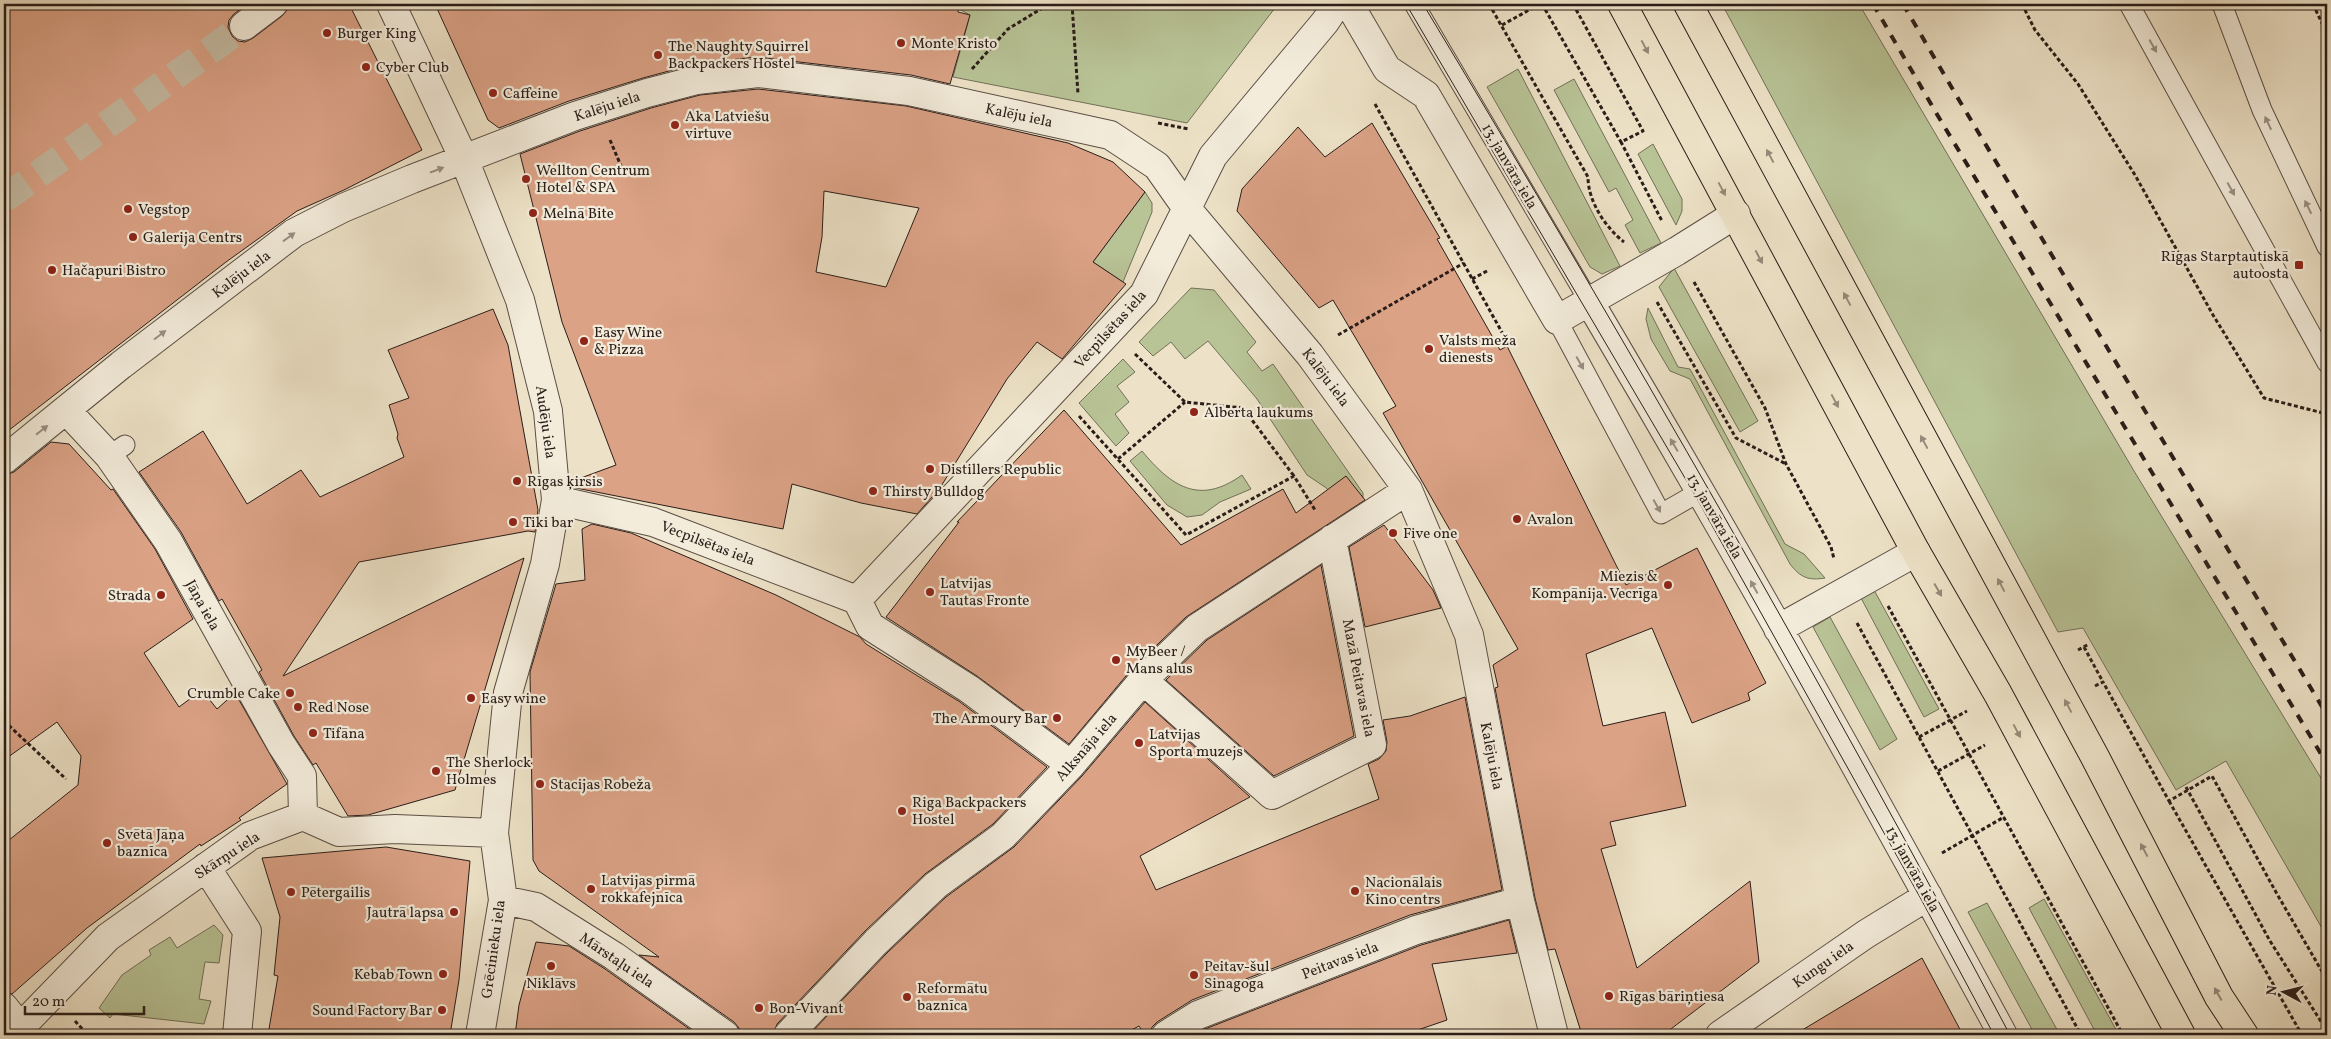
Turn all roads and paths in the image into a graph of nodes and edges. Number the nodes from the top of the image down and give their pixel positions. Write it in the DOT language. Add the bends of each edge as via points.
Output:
graph roads {
  1 [pos="274,4"];
  2 [pos="390,4"];
  3 [pos="1050,4"];
  4 [pos="1072,4"];
  5 [pos="1337,4"];
  6 [pos="1349,4"];
  7 [pos="1414,4"];
  8 [pos="1489,4"];
  9 [pos="1541,4"];
  10 [pos="1573,4"];
  11 [pos="1622,4"];
  12 [pos="1688,4"];
  13 [pos="2022,4"];
  14 [pos="2129,4"];
  15 [pos="2222,4"];
  16 [pos="2313,4"];
  17 [pos="1502,25"];
  18 [pos="244,26"];
  19 [pos="2327,34"];
  20 [pos="935,97"];
  21 [pos="1372,97"];
  22 [pos="1079,101"];
  23 [pos="1152,122"];
  24 [pos="1196,122"];
  25 [pos="1621,142"];
  26 [pos="464,159"];
  27 [pos="1188,210"];
  28 [pos="1736,214"];
  29 [pos="2327,246"];
  30 [pos="1677,251"];
  31 [pos="1464,264"];
  32 [pos="1641,273"];
  33 [pos="1589,302"];
  34 [pos="1558,320"];
  35 [pos="1109,331"];
  36 [pos="1504,336"];
  37 [pos="1332,339"];
  38 [pos="2327,363"];
  39 [pos="1053,391"];
  40 [pos="1185,402"];
  41 [pos="67,410"];
  42 [pos="2327,414"];
  43 [pos="1118,459"];
  44 [pos="4,460"];
  45 [pos="1786,464"];
  46 [pos="1294,476"];
  47 [pos="1408,490"];
  48 [pos="1701,491"];
  49 [pos="1306,497"];
  50 [pos="556,500"];
  51 [pos="1332,538"];
  52 [pos="1916,552"];
  53 [pos="1866,580"];
  54 [pos="1841,593"];
  55 [pos="857,600"];
  56 [pos="1778,629"];
  57 [pos="2084,647"];
  58 [pos="1143,680"];
  59 [pos="2103,682"];
  60 [pos="2089,689"];
  61 [pos="1967,711"];
  62 [pos="1951,719"];
  63 [pos="4,721"];
  64 [pos="1919,737"];
  65 [pos="1986,744"];
  66 [pos="1970,752"];
  67 [pos="1071,765"];
  68 [pos="1938,771"];
  69 [pos="66,778"];
  70 [pos="2188,788"];
  71 [pos="2169,801"];
  72 [pos="303,816"];
  73 [pos="2004,817"];
  74 [pos="494,833"];
  75 [pos="1972,835"];
  76 [pos="206,866"];
  77 [pos="1914,870"];
  78 [pos="1928,896"];
  79 [pos="502,900"];
  80 [pos="1520,901"];
  81 [pos="2327,980"];
  82 [pos="12,1023"];
  83 [pos="2327,1031"];
  84 [pos="146,1035"];
  85 [pos="167,1035"];
  86 [pos="237,1035"];
  87 [pos="480,1035"];
  88 [pos="725,1035"];
  89 [pos="788,1035"];
  90 [pos="1166,1035"];
  91 [pos="1554,1035"];
  92 [pos="1720,1035"];
  93 [pos="2003,1035"];
  94 [pos="2081,1035"];
  95 [pos="2123,1035"];
  96 [pos="2181,1035"];
  97 [pos="2244,1035"];
  98 [pos="2302,1035"];
  1 -- 18 [label="street"];
  2 -- 26 [label="street, Audēju iela"];
  3 -- 20 [label="path" via="1008,29 964,79"];
  4 -- 22 [label="path"];
  5 -- 27 [label="street, Vecpilsētas iela" via="1214,156"];
  6 -- 34 [label="street" via="1387,68 1426,95"];
  7 -- 33 [label="lane, 13. janvāra iela"];
  8 -- 17 [label="path"];
  9 -- 17 [label="path"];
  9 -- 25 [label="path"];
  10 -- 25 [label="path" via="1643,131"];
  11 -- 28 [label="main road, one-way"];
  97 -- 12 [label="main road, one-way" via="2219,997 2096,759"];
  13 -- 42 [label="path" via="2035,30 2078,84 2135,175 2213,315 2264,398"];
  14 -- 38 [label="lane, one-way"];
  29 -- 15 [label="lane, one-way" via="2262,110"];
  16 -- 19 [label="path"];
  17 -- 32 [label="path" via="1588,177 1588,190 1610,231 1624,242"];
  20 -- 26 [label="street, Kalēju iela" via="758,73 696,80 575,116"];
  20 -- 27 [label="street, Kalēju iela" via="1110,135 1157,166"];
  21 -- 31 [label="path"];
  23 -- 24 [label="path" via="1189,130"];
  25 -- 30 [label="path"];
  41 -- 26 [label="street, Kalēju iela, one-way" via="294,233 343,208"];
  26 -- 50 [label="street, Audēju iela" via="520,300 548,411"];
  27 -- 35 [label="street, Vecpilsētas iela" via="1144,294"];
  27 -- 47 [label="street, Kalēju iela" via="1310,356"];
  28 -- 30 [label="street"];
  28 -- 52 [label="main road, one-way"];
  30 -- 32 [label="street"];
  30 -- 45 [label="path" via="1765,408"];
  31 -- 36 [label="path"];
  31 -- 37 [label="path"];
  32 -- 33 [label="street"];
  32 -- 45 [label="path" via="1736,438"];
  33 -- 34 [label="street"];
  48 -- 33 [label="street, 13. janvāra iela, one-way"];
  34 -- 48 [label="lane, one-way" via="1661,514"];
  35 -- 39 [label="street, Vecpilsētas iela"];
  35 -- 40 [label="path"];
  39 -- 43 [label="path"];
  39 -- 55 [label="street, Vecpilsētas iela"];
  40 -- 43 [label="path"];
  40 -- 46 [label="path" via="1242,408"];
  44 -- 41 [label="street, Kalēju iela, one-way"];
  41 -- 72 [label="street, Jāņa iela" via="117,451 302,776"];
  43 -- 46 [label="path" via="1186,535"];
  45 -- 53 [label="path" via="1831,547"];
  46 -- 49 [label="path"];
  47 -- 51 [label="street, Alksnāja iela"];
  47 -- 80 [label="street, Kalēju iela" via="1469,635"];
  56 -- 48 [label="street, 13. janvāra iela, one-way"];
  50 -- 55 [label="street, Vecpilsētas iela" via="653,522"];
  50 -- 74 [label="street, Audēju iela" via="545,564 508,693"];
  51 -- 58 [label="street, Alksnāja iela" via="1198,628"];
  51 -- 58 [label="street, Mazā Peitavas iela" via="1372,745 1272,795"];
  52 -- 53 [label="street"];
  52 -- 96 [label="main road, one-way" via="1998,694"];
  53 -- 54 [label="street"];
  53 -- 62 [label="path" via="1879,588"];
  54 -- 56 [label="street"];
  54 -- 64 [label="path"];
  55 -- 67 [label="street" via="870,626 968,689"];
  56 -- 77 [label="street, 13. janvāra iela"];
  57 -- 59 [label="path"];
  58 -- 67 [label="street, Alksnāja iela"];
  59 -- 60 [label="path"];
  59 -- 71 [label="path"];
  61 -- 62 [label="path"];
  62 -- 64 [label="path"];
  62 -- 66 [label="path"];
  63 -- 69 [label="path"];
  64 -- 68 [label="path"];
  65 -- 66 [label="path"];
  66 -- 68 [label="path"];
  66 -- 73 [label="path"];
  67 -- 89 [label="street, Alksnāja iela" via="1003,836 936,885 876,942"];
  68 -- 75 [label="path"];
  70 -- 71 [label="path"];
  70 -- 81 [label="path" via="2212,776"];
  70 -- 83 [label="path" via="2270,941"];
  71 -- 98 [label="path"];
  72 -- 74 [label="street" via="339,832 395,829"];
  72 -- 76 [label="street, Skārņu iela" via="250,836"];
  73 -- 75 [label="path"];
  73 -- 95 [label="path"];
  74 -- 79 [label="street, Grēcinieku iela"];
  75 -- 77 [label="path"];
  75 -- 94 [label="path"];
  76 -- 82 [label="street, Skārņu iela" via="108,937"];
  76 -- 86 [label="street" via="247,931"];
  77 -- 78 [label="street, 13. janvāra iela"];
  78 -- 92 [label="street, Kungu iela" via="1866,934"];
  78 -- 93 [label="street, 13. janvāra iela"];
  79 -- 87 [label="street, Grēcinieku iela"];
  79 -- 88 [label="street, Mārstaļu iela" via="536,907 614,956"];
  80 -- 90 [label="street, Peitavas iela" via="1416,930 1198,1015"];
  80 -- 91 [label="street, Kalēju iela"];
  84 -- 85 [label="path"];
}
